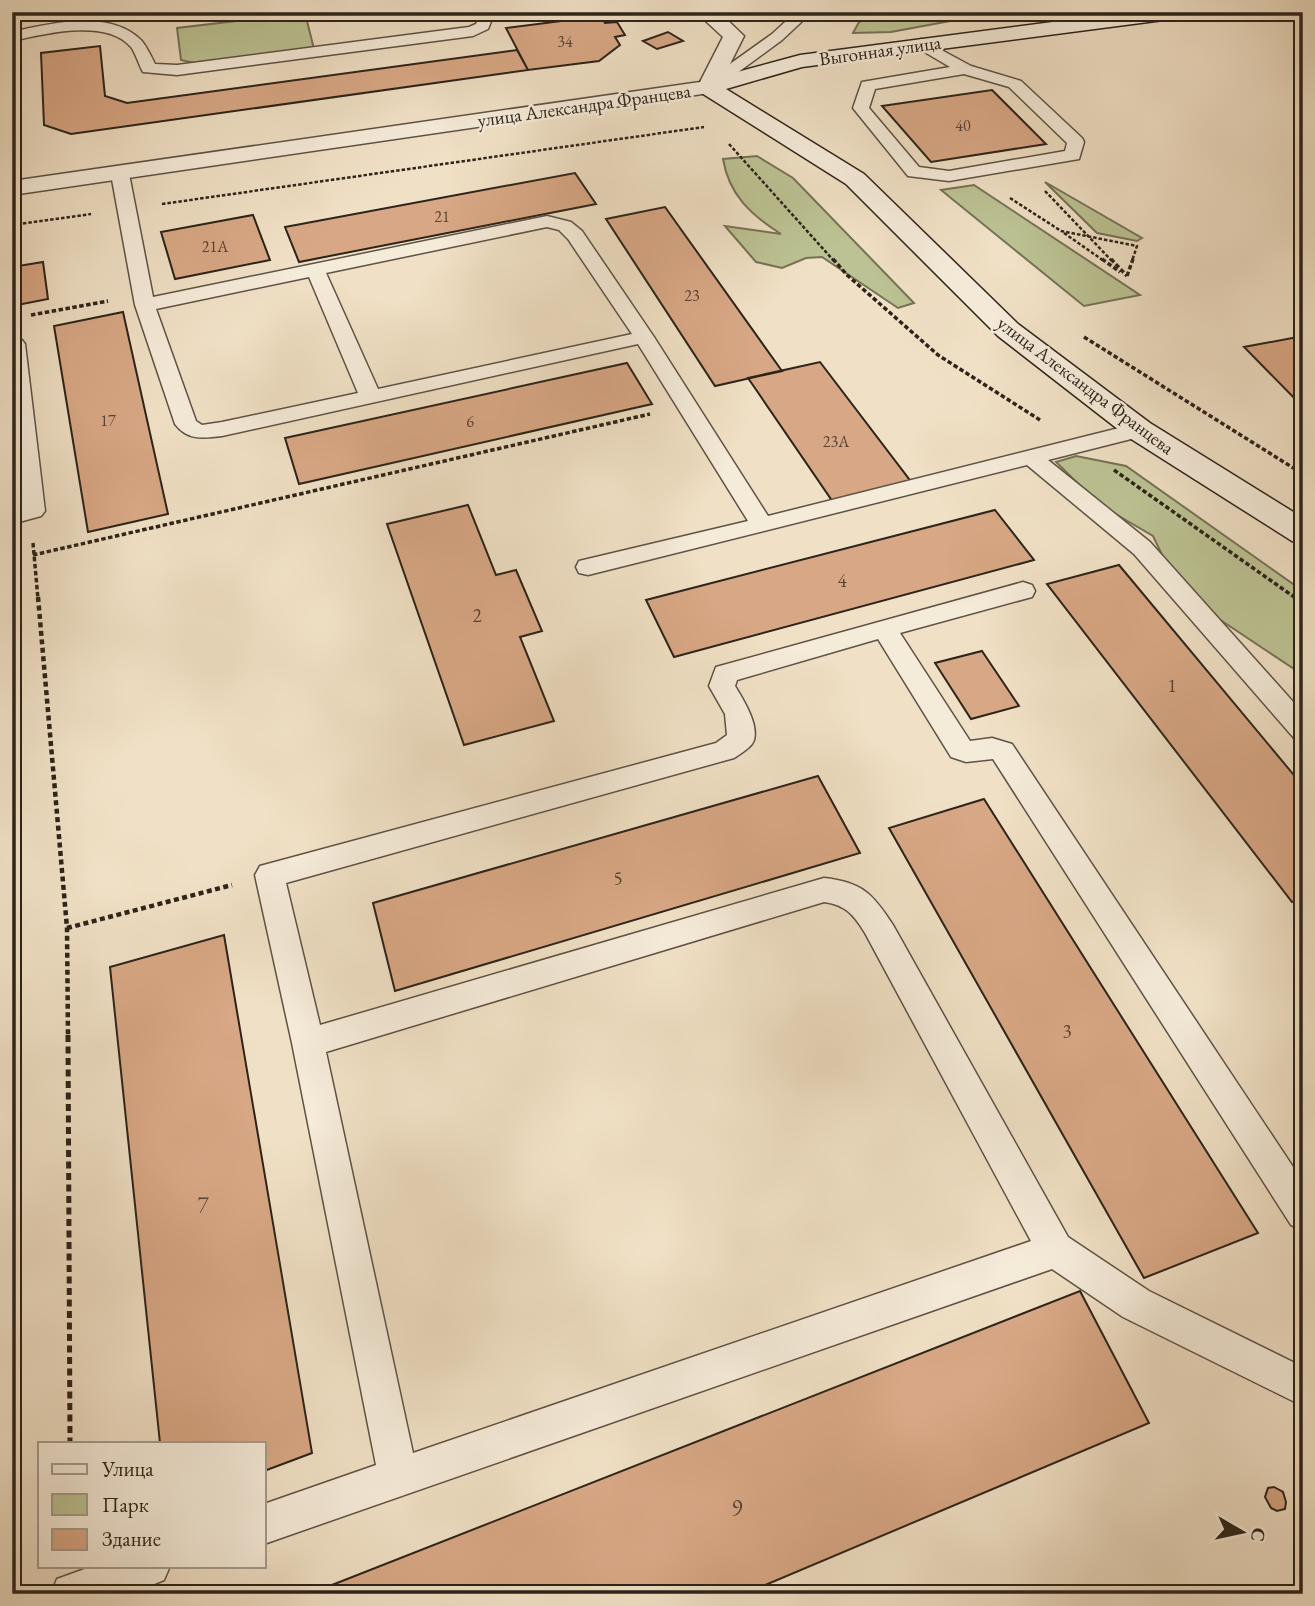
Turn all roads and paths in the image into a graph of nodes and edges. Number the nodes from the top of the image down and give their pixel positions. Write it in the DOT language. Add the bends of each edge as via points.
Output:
graph roads {
  1 [pos="481,12"];
  2 [pos="706,12"];
  3 [pos="805,12"];
  4 [pos="1179,12"];
  5 [pos="12,37"];
  6 [pos="921,44"];
  7 [pos="965,69"];
  8 [pos="708,87"];
  9 [pos="713,125"];
  10 [pos="722,135"];
  11 [pos="1019,164"];
  12 [pos="970,173"];
  13 [pos="120,174"];
  14 [pos="12,188"];
  15 [pos="129,209"];
  16 [pos="12,225"];
  17 [pos="1060,231"];
  18 [pos="1092,237"];
  19 [pos="315,269"];
  20 [pos="1127,276"];
  21 [pos="144,300"];
  22 [pos="25,316"];
  23 [pos="1075,331"];
  24 [pos="644,337"];
  25 [pos="12,343"];
  26 [pos="370,395"];
  27 [pos="687,405"];
  28 [pos="1139,430"];
  29 [pos="1078,444"];
  30 [pos="1029,456"];
  31 [pos="1303,474"];
  32 [pos="23,513"];
  33 [pos="762,525"];
  34 [pos="1303,533"];
  35 [pos="33,555"];
  36 [pos="588,567"];
  37 [pos="1023,591"];
  38 [pos="1303,603"];
  39 [pos="884,628"];
  40 [pos="1303,731"];
  41 [pos="271,875"];
  42 [pos="67,928"];
  43 [pos="308,1043"];
  44 [pos="1303,1213"];
  45 [pos="1055,1250"];
  46 [pos="1303,1387"];
  47 [pos="70,1442"];
  48 [pos="398,1476"];
  49 [pos="266,1523"];
  50 [pos="144,1568"];
  51 [pos="72,1594"];
  1 -- 5 [label="lane" via="485,19 473,32 177,71 149,69 135,42 106,27"];
  2 -- 8 [label="street" via="734,36"];
  3 -- 8 [label="lane"];
  4 -- 6 [label="street, Выгонная улица"];
  6 -- 7 [label="lane"];
  6 -- 8 [label="street, Выгонная улица" via="800,61"];
  7 -- 11 [label="lane" via="1015,84 1076,142 1073,155"];
  7 -- 12 [label="lane" via="868,85 861,108 915,172"];
  8 -- 13 [label="street, улица Александра Францева"];
  8 -- 28 [label="street, улица Александра Францева" via="855,179 1008,330"];
  9 -- 15 [label="path"];
  10 -- 29 [label="path" via="847,275 928,346"];
  11 -- 12 [label="lane"];
  11 -- 18 [label="path"];
  12 -- 17 [label="path"];
  13 -- 14 [label="street, улица Александра Францева"];
  13 -- 15 [label="lane"];
  15 -- 16 [label="path"];
  15 -- 21 [label="lane"];
  17 -- 18 [label="path"];
  17 -- 20 [label="path"];
  18 -- 20 [label="path"];
  18 -- 20 [label="path" via="1138,246"];
  19 -- 21 [label="lane"];
  19 -- 24 [label="lane" via="547,221 565,226 575,235"];
  19 -- 26 [label="lane"];
  21 -- 22 [label="path"];
  21 -- 26 [label="lane" via="186,424 198,432"];
  23 -- 31 [label="path"];
  24 -- 26 [label="lane"];
  24 -- 27 [label="lane"];
  25 -- 32 [label="lane"];
  27 -- 33 [label="lane"];
  27 -- 35 [label="path"];
  28 -- 29 [label="lane"];
  28 -- 34 [label="street, улица Александра Францева"];
  29 -- 30 [label="lane"];
  29 -- 38 [label="path"];
  30 -- 33 [label="lane"];
  30 -- 40 [label="lane" via="1142,548"];
  32 -- 35 [label="path"];
  33 -- 36 [label="lane"];
  35 -- 42 [label="path"];
  37 -- 39 [label="lane"];
  39 -- 41 [label="lane" via="725,674 722,686 738,714 741,739 724,751"];
  39 -- 44 [label="lane" via="961,750 969,753 993,747 1002,751"];
  41 -- 42 [label="path"];
  41 -- 43 [label="lane"];
  42 -- 47 [label="path"];
  43 -- 45 [label="lane" via="824,890 846,892 862,902 882,934"];
  43 -- 48 [label="lane"];
  45 -- 46 [label="lane" via="1136,1304"];
  45 -- 48 [label="lane"];
  48 -- 49 [label="lane"];
  50 -- 51 [label="lane"];
}
